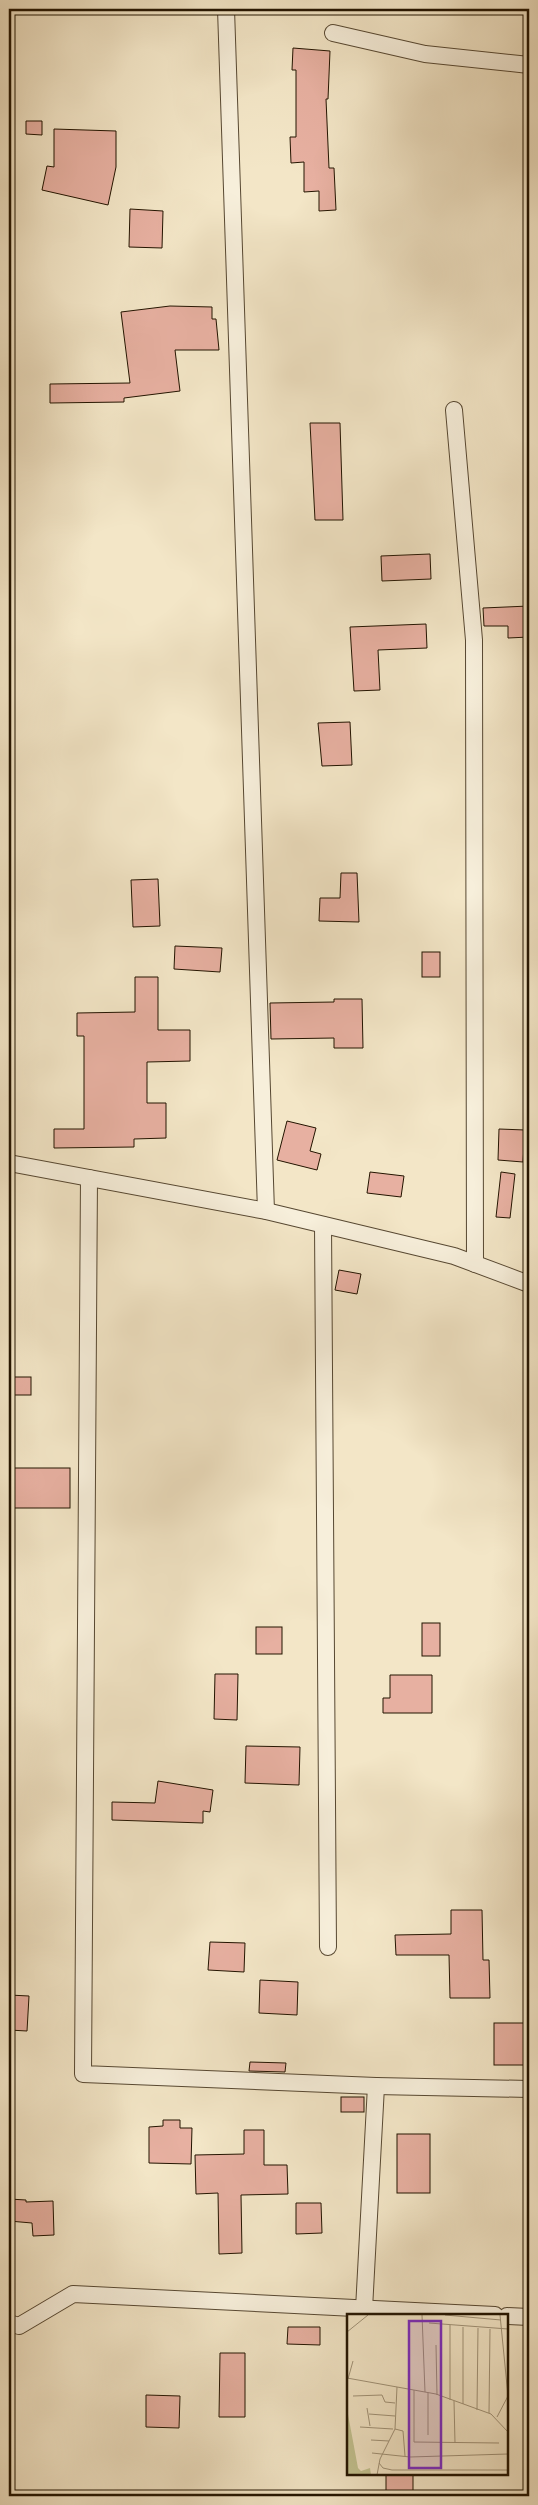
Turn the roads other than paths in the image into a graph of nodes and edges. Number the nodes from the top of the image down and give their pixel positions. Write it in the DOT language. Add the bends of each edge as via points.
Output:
graph roads {
  1 [pos="226,9"];
  2 [pos="333,33"];
  3 [pos="529,65"];
  4 [pos="454,410"];
  5 [pos="9,1163"];
  6 [pos="89,1178"];
  7 [pos="266,1210"];
  8 [pos="323,1224"];
  9 [pos="475,1264"];
  10 [pos="529,1284"];
  11 [pos="328,1947"];
  12 [pos="376,2086"];
  13 [pos="529,2089"];
  14 [pos="364,2309"];
  15 [pos="473,2314"];
  16 [pos="508,2316"];
  17 [pos="529,2316"];
  18 [pos="9,2323"];
  1 -- 7 [label="street"];
  2 -- 3 [label="street" via="425,54"];
  4 -- 9 [label="street" via="474,640"];
  5 -- 6 [label="street"];
  6 -- 7 [label="street"];
  6 -- 12 [label="street" via="83,2074"];
  7 -- 8 [label="street"];
  8 -- 9 [label="street"];
  8 -- 11 [label="street"];
  9 -- 10 [label="street"];
  12 -- 13 [label="street"];
  12 -- 14 [label="street"];
  14 -- 15 [label="street"];
  14 -- 18 [label="street" via="73,2294 19,2326"];
  16 -- 17 [label="street"];
}
